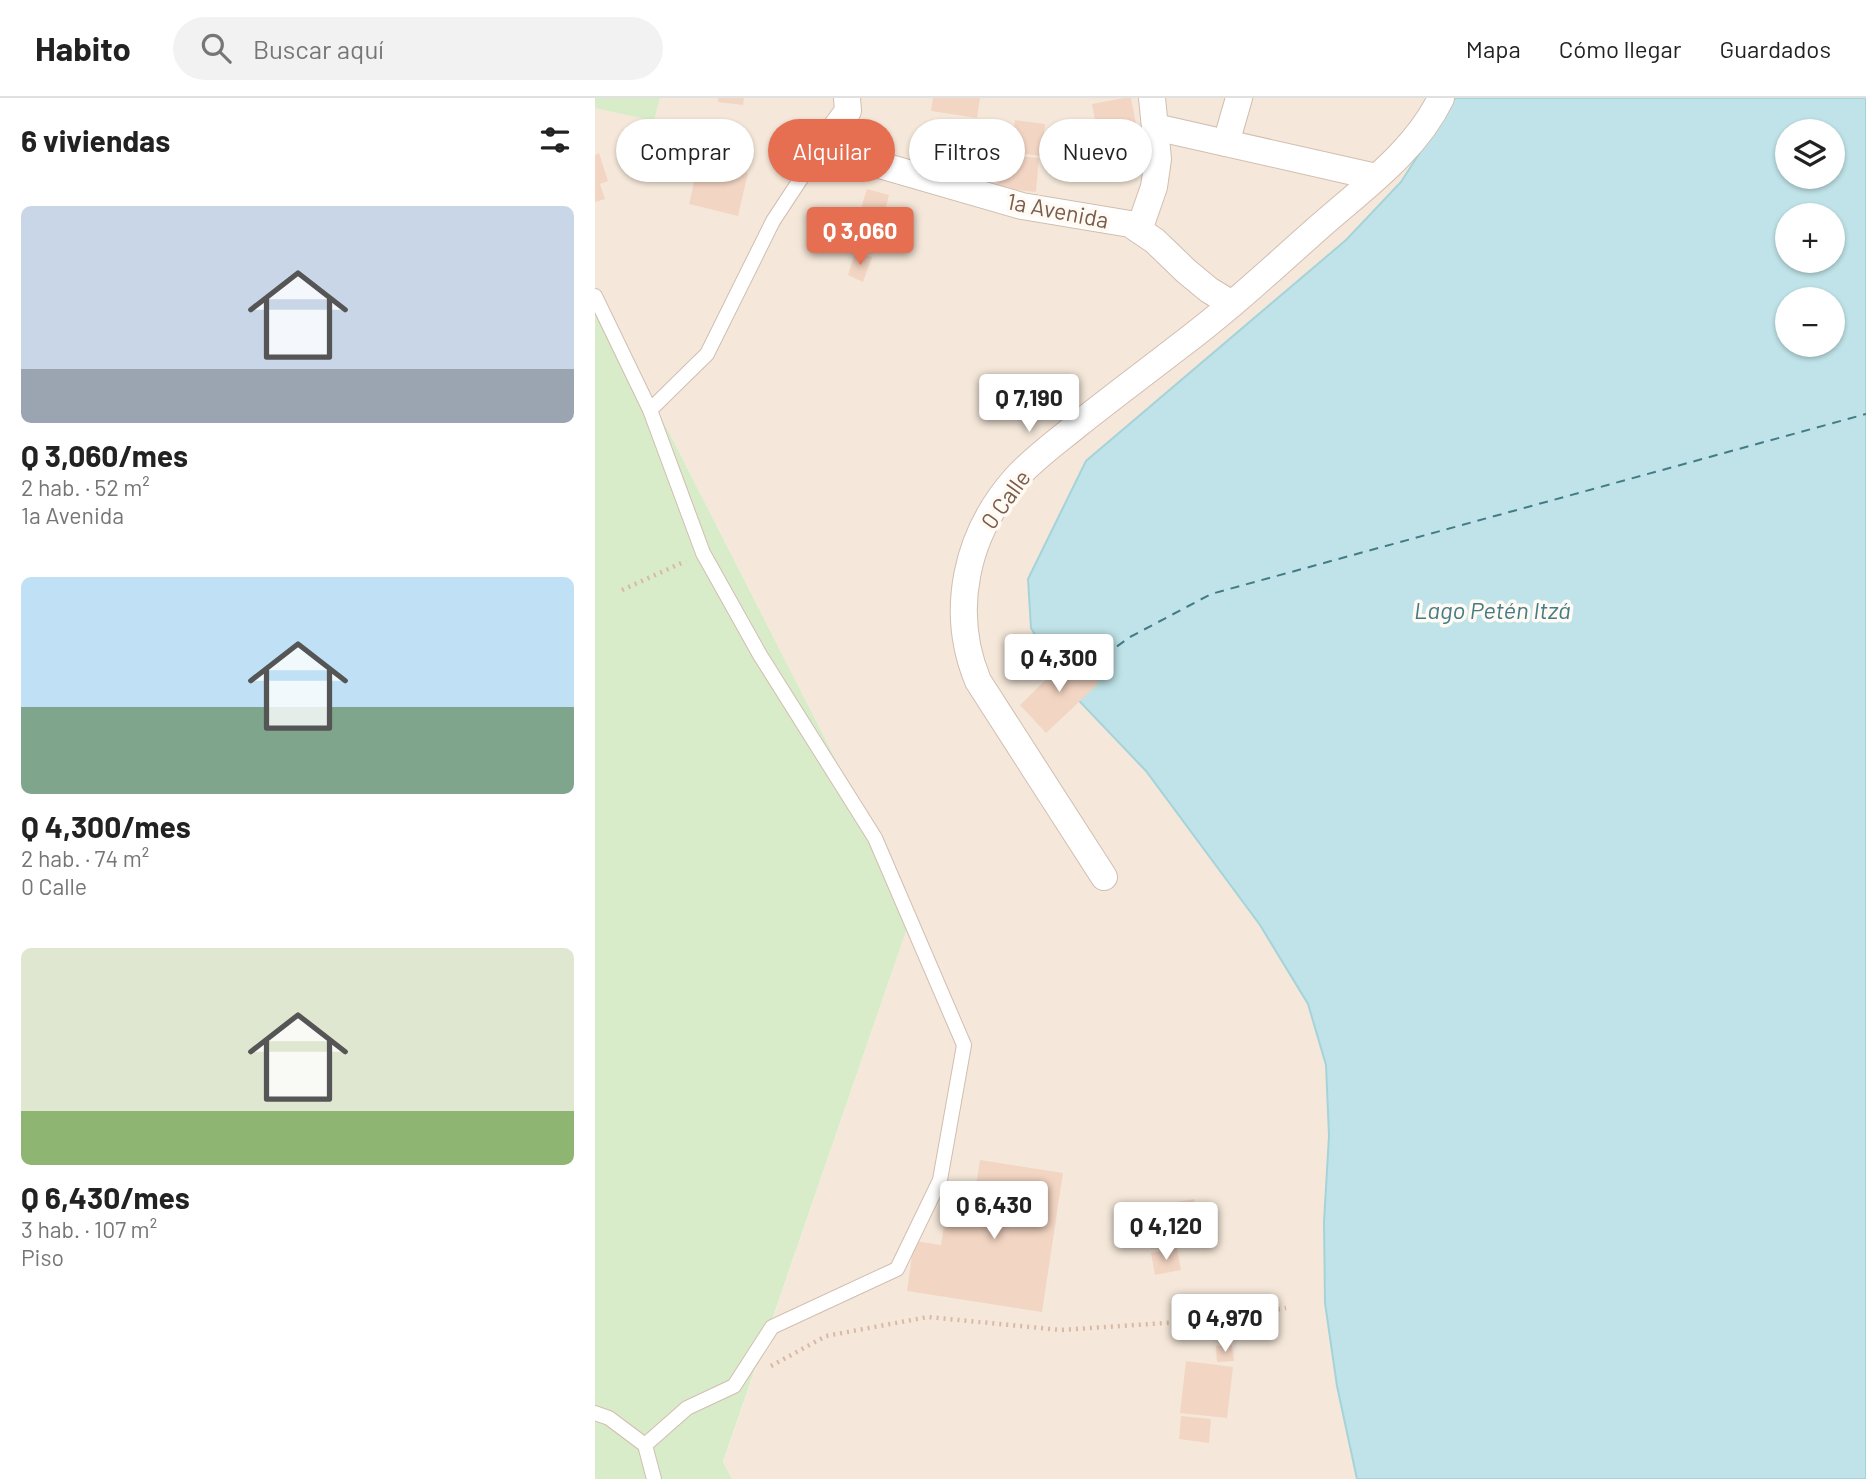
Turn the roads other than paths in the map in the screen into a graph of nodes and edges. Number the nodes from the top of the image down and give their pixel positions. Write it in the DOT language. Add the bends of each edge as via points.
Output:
graph roads {
  1 [pos="847,98"];
  2 [pos="1152,98"];
  3 [pos="1239,98"];
  4 [pos="1441,98"];
  5 [pos="842,119"];
  6 [pos="1155,127"];
  7 [pos="1226,143"];
  8 [pos="895,169"];
  9 [pos="1376,177"];
  10 [pos="799,182"];
  11 [pos="1139,230"];
  12 [pos="595,296"];
  13 [pos="1232,304"];
  14 [pos="650,410"];
  15 [pos="1104,877"];
  16 [pos="595,1413"];
  17 [pos="645,1445"];
  18 [pos="654,1479"];
  1 -- 5 [label="street" via="848,111"];
  2 -- 6 [label="street"];
  3 -- 7 [label="street"];
  4 -- 9 [label="street, 0 Calle" via="1419,135"];
  6 -- 7 [label="street"];
  6 -- 11 [label="street" via="1158,159 1154,187"];
  7 -- 9 [label="street"];
  8 -- 11 [label="street, 1a Avenida" via="1022,206 1130,224"];
  9 -- 13 [label="street, 0 Calle"];
  10 -- 14 [label="lane" via="773,221 707,354"];
  11 -- 13 [label="street, 1a Avenida"];
  12 -- 14 [label="lane"];
  13 -- 15 [label="street, 0 Calle" via="1029,464 984,525 967,570 963,621 978,681"];
  14 -- 17 [label="lane" via="703,553 760,656 875,838 964,1045 940,1180 897,1269 772,1326 734,1387 687,1408"];
  16 -- 17 [label="lane"];
  17 -- 18 [label="lane"];
}
